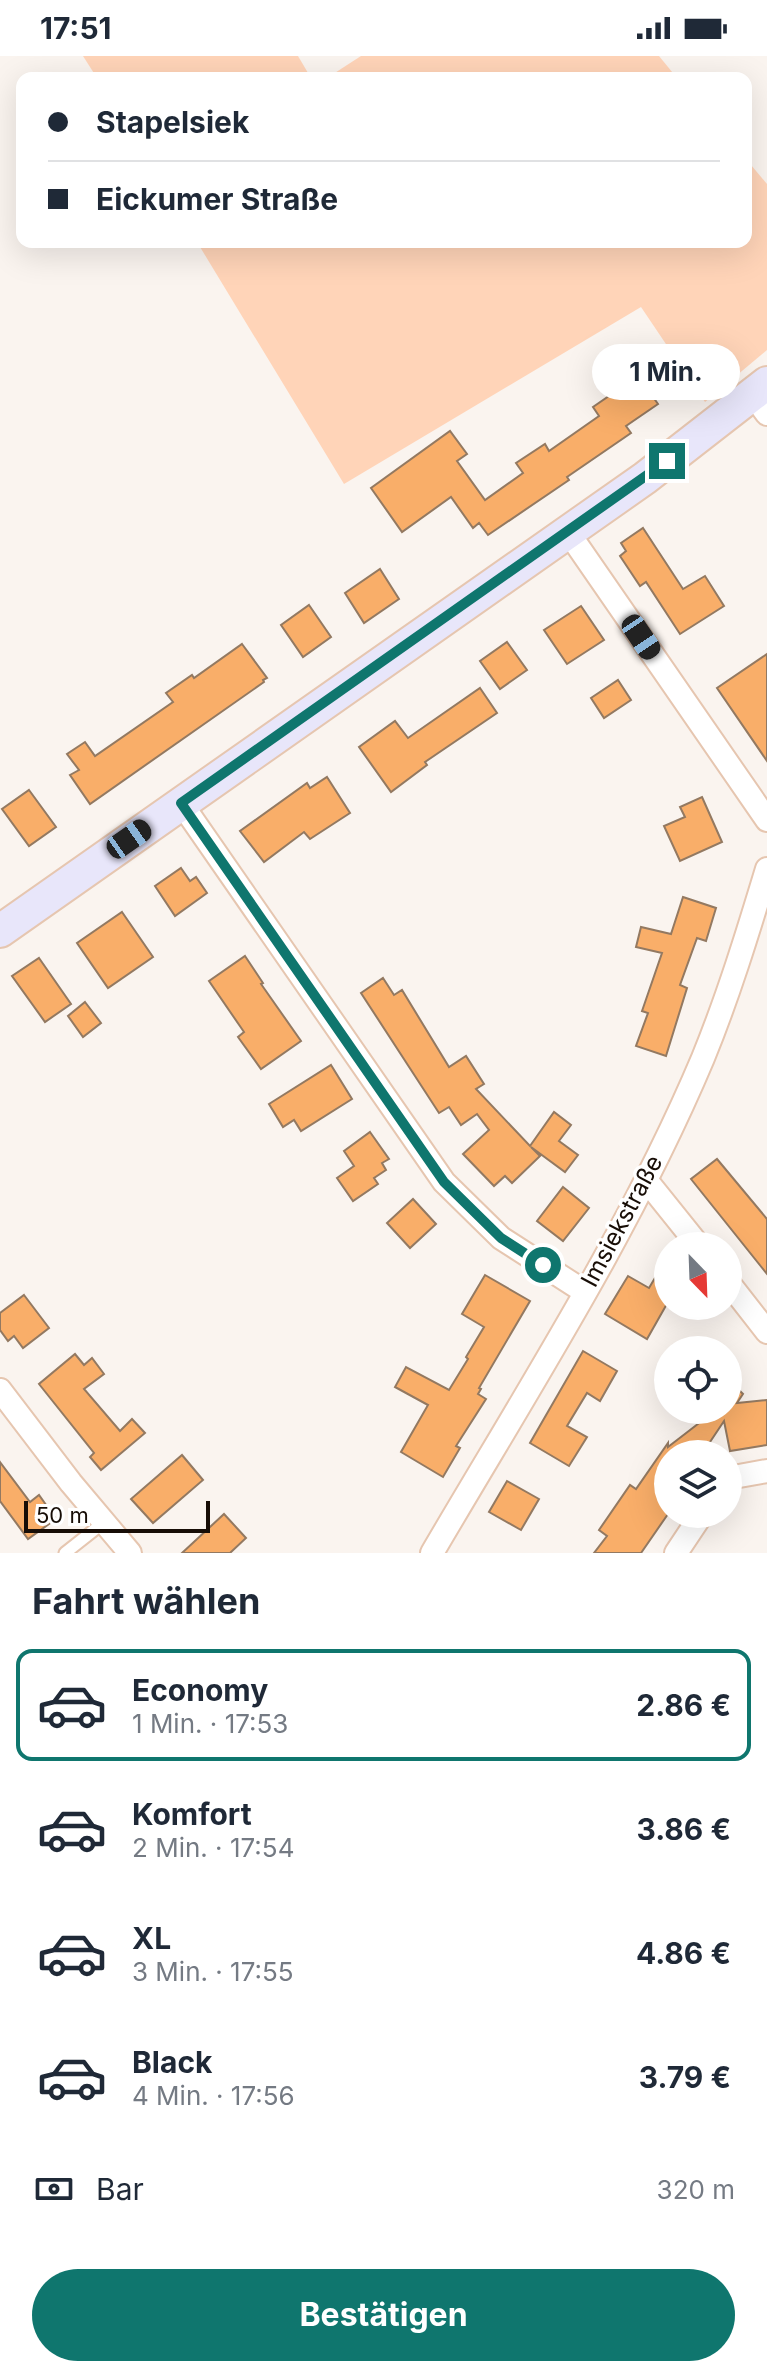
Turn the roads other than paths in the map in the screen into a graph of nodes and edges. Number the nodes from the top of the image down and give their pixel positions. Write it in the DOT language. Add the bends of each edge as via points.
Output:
graph roads {
  1 [pos="762,397"];
  2 [pos="568,532"];
  3 [pos="181,803"];
  4 [pos="767,820"];
  5 [pos="767,869"];
  6 [pos="0,931"];
  7 [pos="646,1180"];
  8 [pos="688,1232"];
  9 [pos="585,1292"];
  10 [pos="742,1300"];
  11 [pos="767,1332"];
  12 [pos="0,1390"];
  13 [pos="767,1471"];
  14 [pos="742,1475"];
  15 [pos="103,1523"];
  16 [pos="693,1528"];
  17 [pos="65,1553"];
  18 [pos="130,1553"];
  19 [pos="432,1553"];
  20 [pos="676,1553"];
  1 -- 2 [label="main road"];
  2 -- 3 [label="main road"];
  2 -- 4 [label="street"];
  3 -- 6 [label="main road"];
  3 -- 9 [label="street" via="444,1182 501,1238"];
  5 -- 7 [label="street, Imsiekstraße" via="703,1058"];
  7 -- 8 [label="street"];
  7 -- 9 [label="street, Imsiekstraße"];
  9 -- 19 [label="street, Imsiekstraße"];
  10 -- 11 [label="street"];
  12 -- 15 [label="street"];
  13 -- 14 [label="street"];
  15 -- 17 [label="lane"];
  15 -- 18 [label="street"];
  16 -- 20 [label="street"];
}
